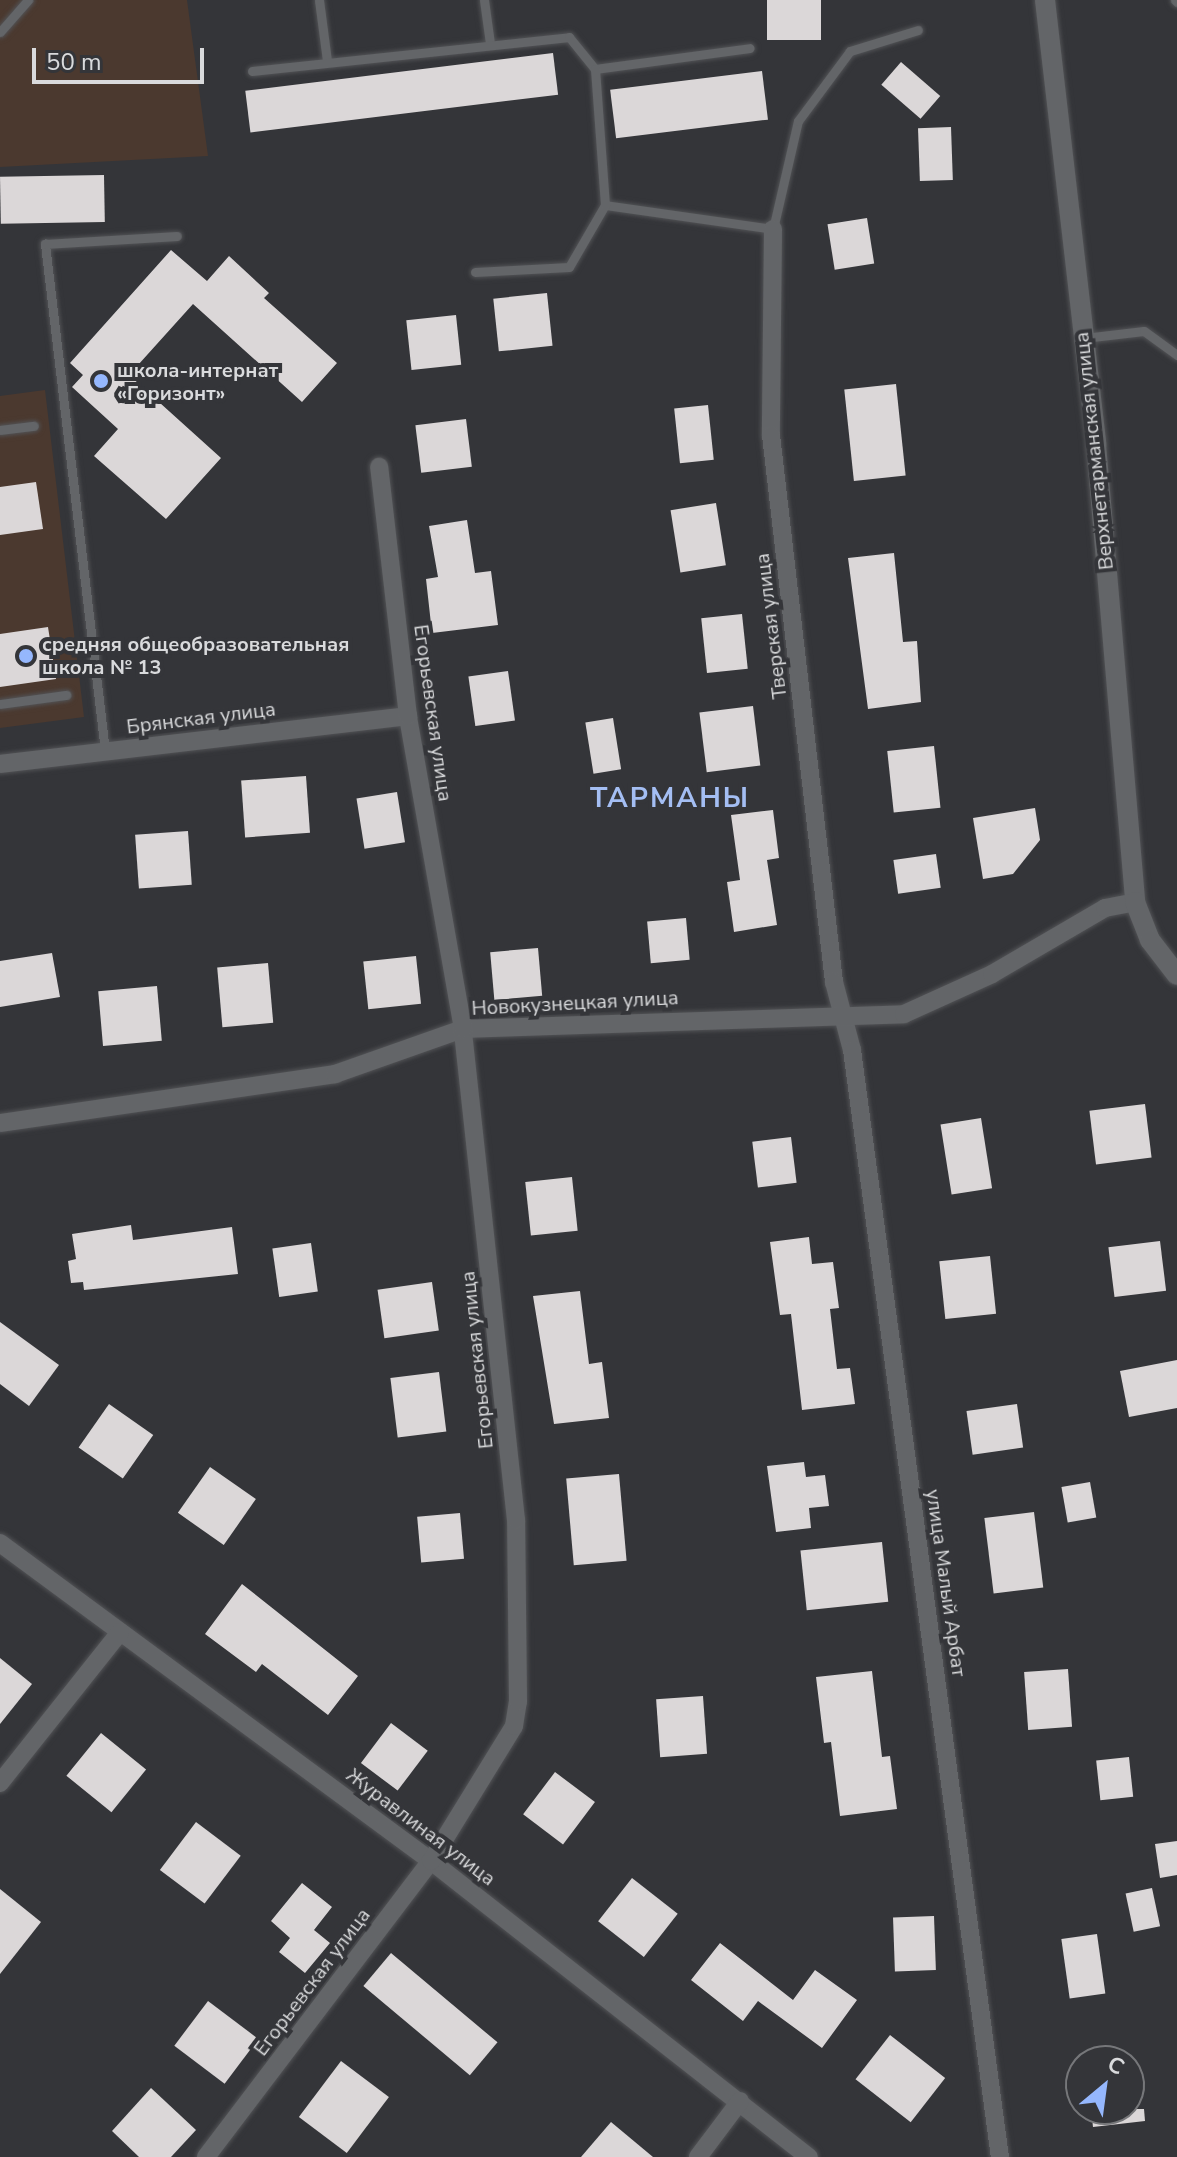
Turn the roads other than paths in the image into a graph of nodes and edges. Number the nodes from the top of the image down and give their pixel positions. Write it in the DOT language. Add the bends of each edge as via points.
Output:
graph roads {
  1 [pos="28,0"];
  2 [pos="319,0"];
  3 [pos="484,0"];
  4 [pos="1045,0"];
  5 [pos="918,30"];
  6 [pos="0,32"];
  7 [pos="490,43"];
  8 [pos="750,48"];
  9 [pos="327,61"];
  10 [pos="595,69"];
  11 [pos="252,71"];
  12 [pos="605,205"];
  13 [pos="773,229"];
  14 [pos="177,236"];
  15 [pos="475,272"];
  16 [pos="1083,339"];
  17 [pos="1177,355"];
  18 [pos="34,426"];
  19 [pos="0,430"];
  20 [pos="379,467"];
  21 [pos="66,695"];
  22 [pos="0,704"];
  23 [pos="408,716"];
  24 [pos="105,751"];
  25 [pos="0,764"];
  26 [pos="1135,902"];
  27 [pos="1177,975"];
  28 [pos="841,1016"];
  29 [pos="463,1029"];
  30 [pos="0,1123"];
  31 [pos="0,1543"];
  32 [pos="120,1632"];
  33 [pos="0,1783"];
  34 [pos="431,1861"];
  35 [pos="740,2101"];
  36 [pos="206,2157"];
  37 [pos="698,2157"];
  38 [pos="809,2157"];
  39 [pos="1000,2157"];
  1 -- 6 [label="lane"];
  2 -- 9 [label="lane"];
  3 -- 7 [label="lane"];
  4 -- 16 [label="street, Верхнетарманская улица"];
  5 -- 13 [label="lane" via="850,51 798,121"];
  7 -- 9 [label="lane"];
  7 -- 10 [label="lane" via="569,37"];
  8 -- 10 [label="lane"];
  9 -- 11 [label="lane"];
  10 -- 12 [label="lane"];
  12 -- 13 [label="lane"];
  12 -- 15 [label="lane" via="569,267"];
  13 -- 28 [label="street, Тверская улица" via="771,435"];
  14 -- 24 [label="lane" via="45,244"];
  16 -- 17 [label="lane" via="1144,331"];
  16 -- 26 [label="street, Верхнетарманская улица"];
  18 -- 19 [label="lane"];
  20 -- 23 [label="street, Егорьевская улица"];
  21 -- 22 [label="lane"];
  23 -- 24 [label="street, Брянская улица"];
  23 -- 29 [label="street, Егорьевская улица"];
  24 -- 25 [label="street, Брянская улица"];
  26 -- 27 [label="street, Верхнетарманская улица" via="1150,940"];
  26 -- 28 [label="street, Новокузнецкая улица" via="1105,908 930,1004 904,1014"];
  28 -- 29 [label="street, Новокузнецкая улица"];
  28 -- 39 [label="street, улица Малый Арбат" via="855,1066"];
  29 -- 30 [label="street, Новокузнецкая улица" via="335,1074"];
  29 -- 34 [label="street, Егорьевская улица" via="516,1520 518,1702 507,1739"];
  31 -- 32 [label="street, Журавлиная улица"];
  32 -- 33 [label="street"];
  32 -- 34 [label="street, Журавлиная улица"];
  34 -- 35 [label="street, Журавлиная улица"];
  34 -- 36 [label="street, Егорьевская улица"];
  35 -- 37 [label="street"];
  35 -- 38 [label="street, Журавлиная улица"];
}
